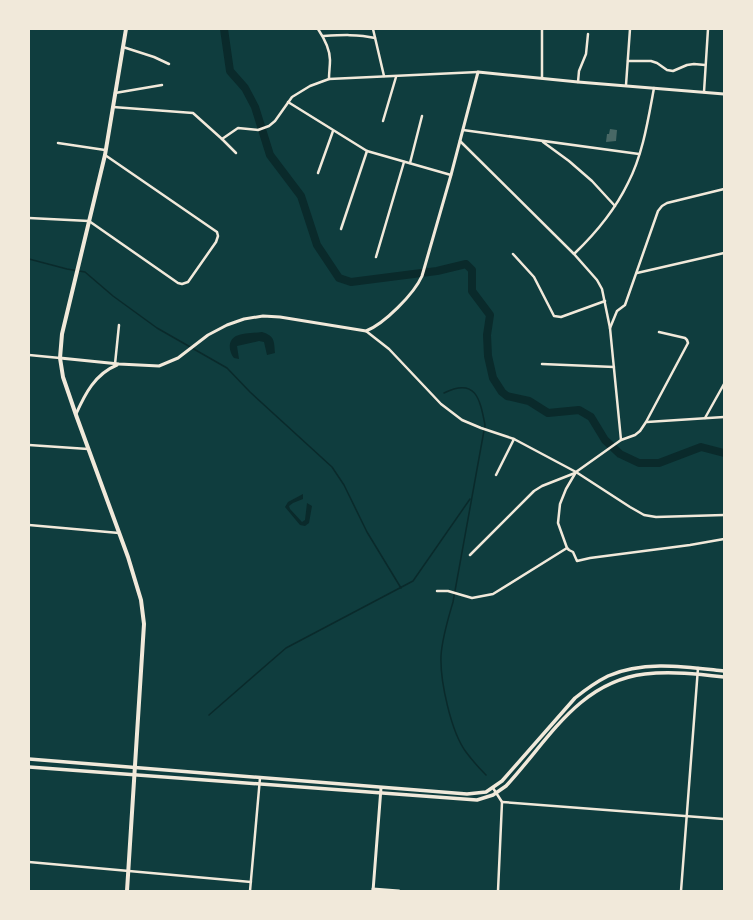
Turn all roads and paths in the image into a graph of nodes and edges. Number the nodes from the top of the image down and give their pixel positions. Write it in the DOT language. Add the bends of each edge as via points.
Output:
graph roads {
  1 [pos="126,29"];
  2 [pos="318,29"];
  3 [pos="373,29"];
  4 [pos="542,29"];
  5 [pos="630,29"];
  6 [pos="708,29"];
  7 [pos="588,34"];
  8 [pos="323,36"];
  9 [pos="375,38"];
  10 [pos="123,47"];
  11 [pos="628,62"];
  12 [pos="169,64"];
  13 [pos="705,65"];
  14 [pos="478,72"];
  15 [pos="384,76"];
  16 [pos="396,77"];
  17 [pos="542,78"];
  18 [pos="329,80"];
  19 [pos="578,82"];
  20 [pos="162,85"];
  21 [pos="626,85"];
  22 [pos="654,87"];
  23 [pos="704,92"];
  24 [pos="114,93"];
  25 [pos="724,94"];
  26 [pos="288,102"];
  27 [pos="112,107"];
  28 [pos="422,116"];
  29 [pos="383,121"];
  30 [pos="463,130"];
  31 [pos="333,131"];
  32 [pos="222,139"];
  33 [pos="460,141"];
  34 [pos="542,141"];
  35 [pos="58,143"];
  36 [pos="367,151"];
  37 [pos="105,152"];
  38 [pos="236,153"];
  39 [pos="639,154"];
  40 [pos="404,162"];
  41 [pos="410,164"];
  42 [pos="318,173"];
  43 [pos="451,175"];
  44 [pos="724,189"];
  45 [pos="615,206"];
  46 [pos="29,218"];
  47 [pos="89,221"];
  48 [pos="341,229"];
  49 [pos="724,253"];
  50 [pos="513,254"];
  51 [pos="574,254"];
  52 [pos="376,257"];
  53 [pos="637,273"];
  54 [pos="605,301"];
  55 [pos="120,325"];
  56 [pos="610,328"];
  57 [pos="366,331"];
  58 [pos="659,332"];
  59 [pos="29,355"];
  60 [pos="60,358"];
  61 [pos="114,364"];
  62 [pos="119,364"];
  63 [pos="542,364"];
  64 [pos="614,367"];
  65 [pos="724,384"];
  66 [pos="76,415"];
  67 [pos="724,417"];
  68 [pos="704,418"];
  69 [pos="646,422"];
  70 [pos="514,439"];
  71 [pos="620,441"];
  72 [pos="29,445"];
  73 [pos="89,450"];
  74 [pos="576,472"];
  75 [pos="496,475"];
  76 [pos="724,515"];
  77 [pos="29,525"];
  78 [pos="119,533"];
  79 [pos="724,539"];
  80 [pos="567,548"];
  81 [pos="470,555"];
  82 [pos="438,591"];
  83 [pos="698,668"];
  84 [pos="724,670"];
  85 [pos="697,674"];
  86 [pos="724,677"];
  87 [pos="29,759"];
  88 [pos="29,767"];
  89 [pos="136,768"];
  90 [pos="135,775"];
  91 [pos="260,778"];
  92 [pos="259,784"];
  93 [pos="381,788"];
  94 [pos="493,788"];
  95 [pos="497,793"];
  96 [pos="381,794"];
  97 [pos="502,802"];
  98 [pos="686,816"];
  99 [pos="724,819"];
  100 [pos="29,862"];
  101 [pos="128,871"];
  102 [pos="250,882"];
  103 [pos="373,890"];
  104 [pos="127,891"];
  105 [pos="250,891"];
  106 [pos="399,891"];
  107 [pos="498,891"];
  108 [pos="681,891"];
  1 -- 10 [label="highway"];
  2 -- 8 [label="street"];
  3 -- 9 [label="street"];
  4 -- 17 [label="street"];
  5 -- 11 [label="street"];
  6 -- 13 [label="street"];
  7 -- 19 [label="street" via="586,54 579,71"];
  8 -- 9 [label="street" via="351,35"];
  8 -- 18 [label="street" via="330,55"];
  9 -- 15 [label="street"];
  10 -- 12 [label="street"];
  10 -- 24 [label="highway"];
  11 -- 13 [label="street" via="651,61 673,71 687,65"];
  11 -- 21 [label="street"];
  13 -- 23 [label="street"];
  14 -- 16 [label="street"];
  14 -- 17 [label="street"];
  14 -- 30 [label="street"];
  15 -- 16 [label="street"];
  15 -- 18 [label="street"];
  16 -- 29 [label="street"];
  17 -- 19 [label="street"];
  18 -- 26 [label="street" via="310,86"];
  19 -- 21 [label="street"];
  20 -- 24 [label="street"];
  21 -- 22 [label="street"];
  22 -- 23 [label="street"];
  22 -- 39 [label="street"];
  23 -- 25 [label="street"];
  24 -- 27 [label="highway"];
  26 -- 31 [label="street"];
  26 -- 32 [label="street" via="276,121 267,127 258,130 238,128"];
  27 -- 32 [label="street" via="190,113"];
  27 -- 37 [label="highway"];
  28 -- 41 [label="street"];
  30 -- 33 [label="street"];
  30 -- 34 [label="street"];
  31 -- 36 [label="street"];
  31 -- 42 [label="street"];
  32 -- 38 [label="street"];
  33 -- 43 [label="street"];
  33 -- 51 [label="street"];
  34 -- 39 [label="street"];
  34 -- 45 [label="street" via="592,181"];
  35 -- 37 [label="street"];
  36 -- 40 [label="street"];
  36 -- 48 [label="street"];
  37 -- 47 [label="highway"];
  37 -- 47 [label="street" via="216,230 218,239 190,280 182,284"];
  39 -- 45 [label="street" via="629,182"];
  40 -- 41 [label="street"];
  40 -- 52 [label="street"];
  41 -- 43 [label="street"];
  43 -- 57 [label="street" via="422,276 415,288 389,316"];
  44 -- 53 [label="street" via="662,206"];
  45 -- 51 [label="street" via="595,233"];
  46 -- 47 [label="street"];
  47 -- 60 [label="highway" via="62,334"];
  49 -- 53 [label="street"];
  50 -- 54 [label="street" via="534,277 554,316 561,317"];
  51 -- 54 [label="street" via="597,280"];
  53 -- 56 [label="street" via="626,305 617,311"];
  54 -- 56 [label="street"];
  55 -- 61 [label="street"];
  56 -- 64 [label="street"];
  57 -- 62 [label="street" via="264,316 227,325 208,335 171,362 159,366"];
  57 -- 70 [label="street" via="389,349 441,404 462,420"];
  58 -- 69 [label="street" via="685,338 688,343"];
  59 -- 60 [label="street"];
  60 -- 61 [label="street"];
  60 -- 66 [label="highway" via="63,377"];
  61 -- 62 [label="street"];
  62 -- 66 [label="street" via="93,382"];
  63 -- 64 [label="street"];
  64 -- 71 [label="street"];
  65 -- 68 [label="street"];
  66 -- 73 [label="highway"];
  67 -- 68 [label="street"];
  68 -- 69 [label="street"];
  69 -- 71 [label="street" via="640,431"];
  70 -- 74 [label="street"];
  70 -- 75 [label="street"];
  71 -- 74 [label="street"];
  72 -- 73 [label="street"];
  73 -- 78 [label="highway"];
  74 -- 76 [label="street" via="644,515"];
  74 -- 80 [label="street" via="560,504 558,518"];
  74 -- 81 [label="street" via="534,491"];
  77 -- 78 [label="street"];
  78 -- 89 [label="highway" via="138,589 144,624"];
  79 -- 80 [label="street" via="577,561 573,552"];
  80 -- 82 [label="street" via="493,594 472,598"];
  83 -- 84 [label="main road"];
  83 -- 85 [label="street"];
  83 -- 94 [label="main road" via="635,668 608,676 589,687 565,708 502,781"];
  85 -- 86 [label="main road"];
  85 -- 95 [label="main road" via="644,674 602,687 570,711 510,782"];
  85 -- 98 [label="street"];
  87 -- 89 [label="main road"];
  88 -- 90 [label="main road"];
  89 -- 90 [label="highway"];
  89 -- 91 [label="main road"];
  90 -- 92 [label="main road"];
  90 -- 101 [label="highway"];
  91 -- 92 [label="street"];
  91 -- 93 [label="main road"];
  92 -- 96 [label="main road"];
  92 -- 102 [label="street"];
  93 -- 94 [label="main road" via="467,794 482,793"];
  93 -- 96 [label="street"];
  94 -- 95 [label="street"];
  95 -- 96 [label="main road" via="477,800"];
  95 -- 97 [label="street"];
  96 -- 103 [label="street"];
  97 -- 98 [label="street"];
  97 -- 107 [label="street"];
  98 -- 99 [label="street"];
  98 -- 108 [label="street"];
  100 -- 101 [label="street"];
  101 -- 102 [label="street"];
  101 -- 104 [label="highway"];
  102 -- 105 [label="street"];
  103 -- 106 [label="street"];
}
